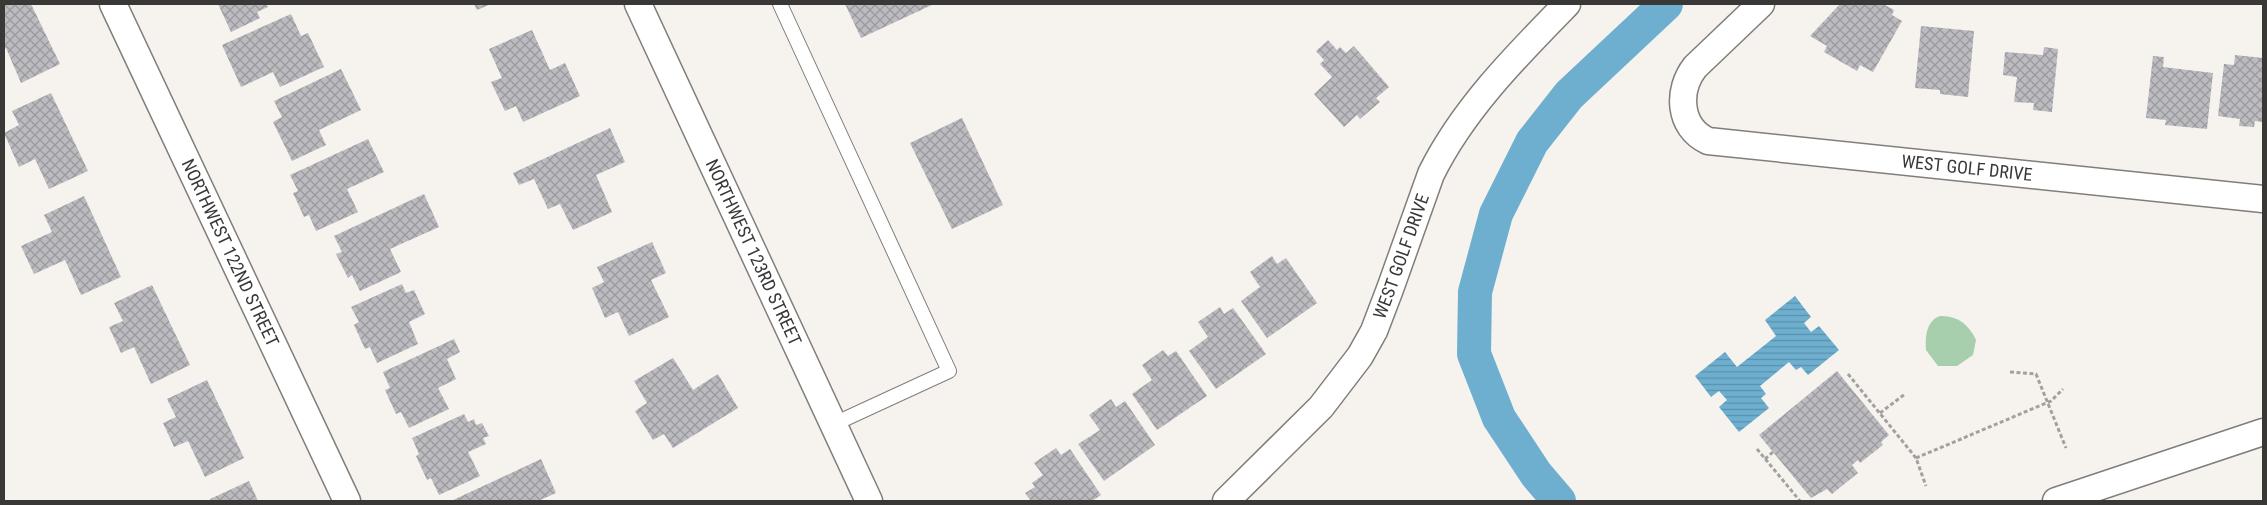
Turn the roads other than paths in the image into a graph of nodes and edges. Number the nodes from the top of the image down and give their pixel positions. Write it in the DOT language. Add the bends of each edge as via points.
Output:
graph roads {
  1 [pos="113,4"];
  2 [pos="638,4"];
  3 [pos="780,4"];
  4 [pos="1567,4"];
  5 [pos="1761,4"];
  6 [pos="2263,199"];
  7 [pos="834,424"];
  8 [pos="2263,432"];
  9 [pos="347,501"];
  10 [pos="869,501"];
  11 [pos="1226,501"];
  12 [pos="2056,501"];
  1 -- 9 [label="street, NORTHWEST 122ND STREET"];
  2 -- 7 [label="street, NORTHWEST 123RD STREET"];
  3 -- 7 [label="lane" via="949,371"];
  4 -- 11 [label="street, WEST GOLF DRIVE" via="1491,86 1441,153 1377,322 1360,356 1338,388"];
  5 -- 6 [label="street, WEST GOLF DRIVE" via="1688,76 1683,89 1684,113 1695,133 1714,143"];
  7 -- 10 [label="street, NORTHWEST 123RD STREET"];
  8 -- 12 [label="street"];
}
